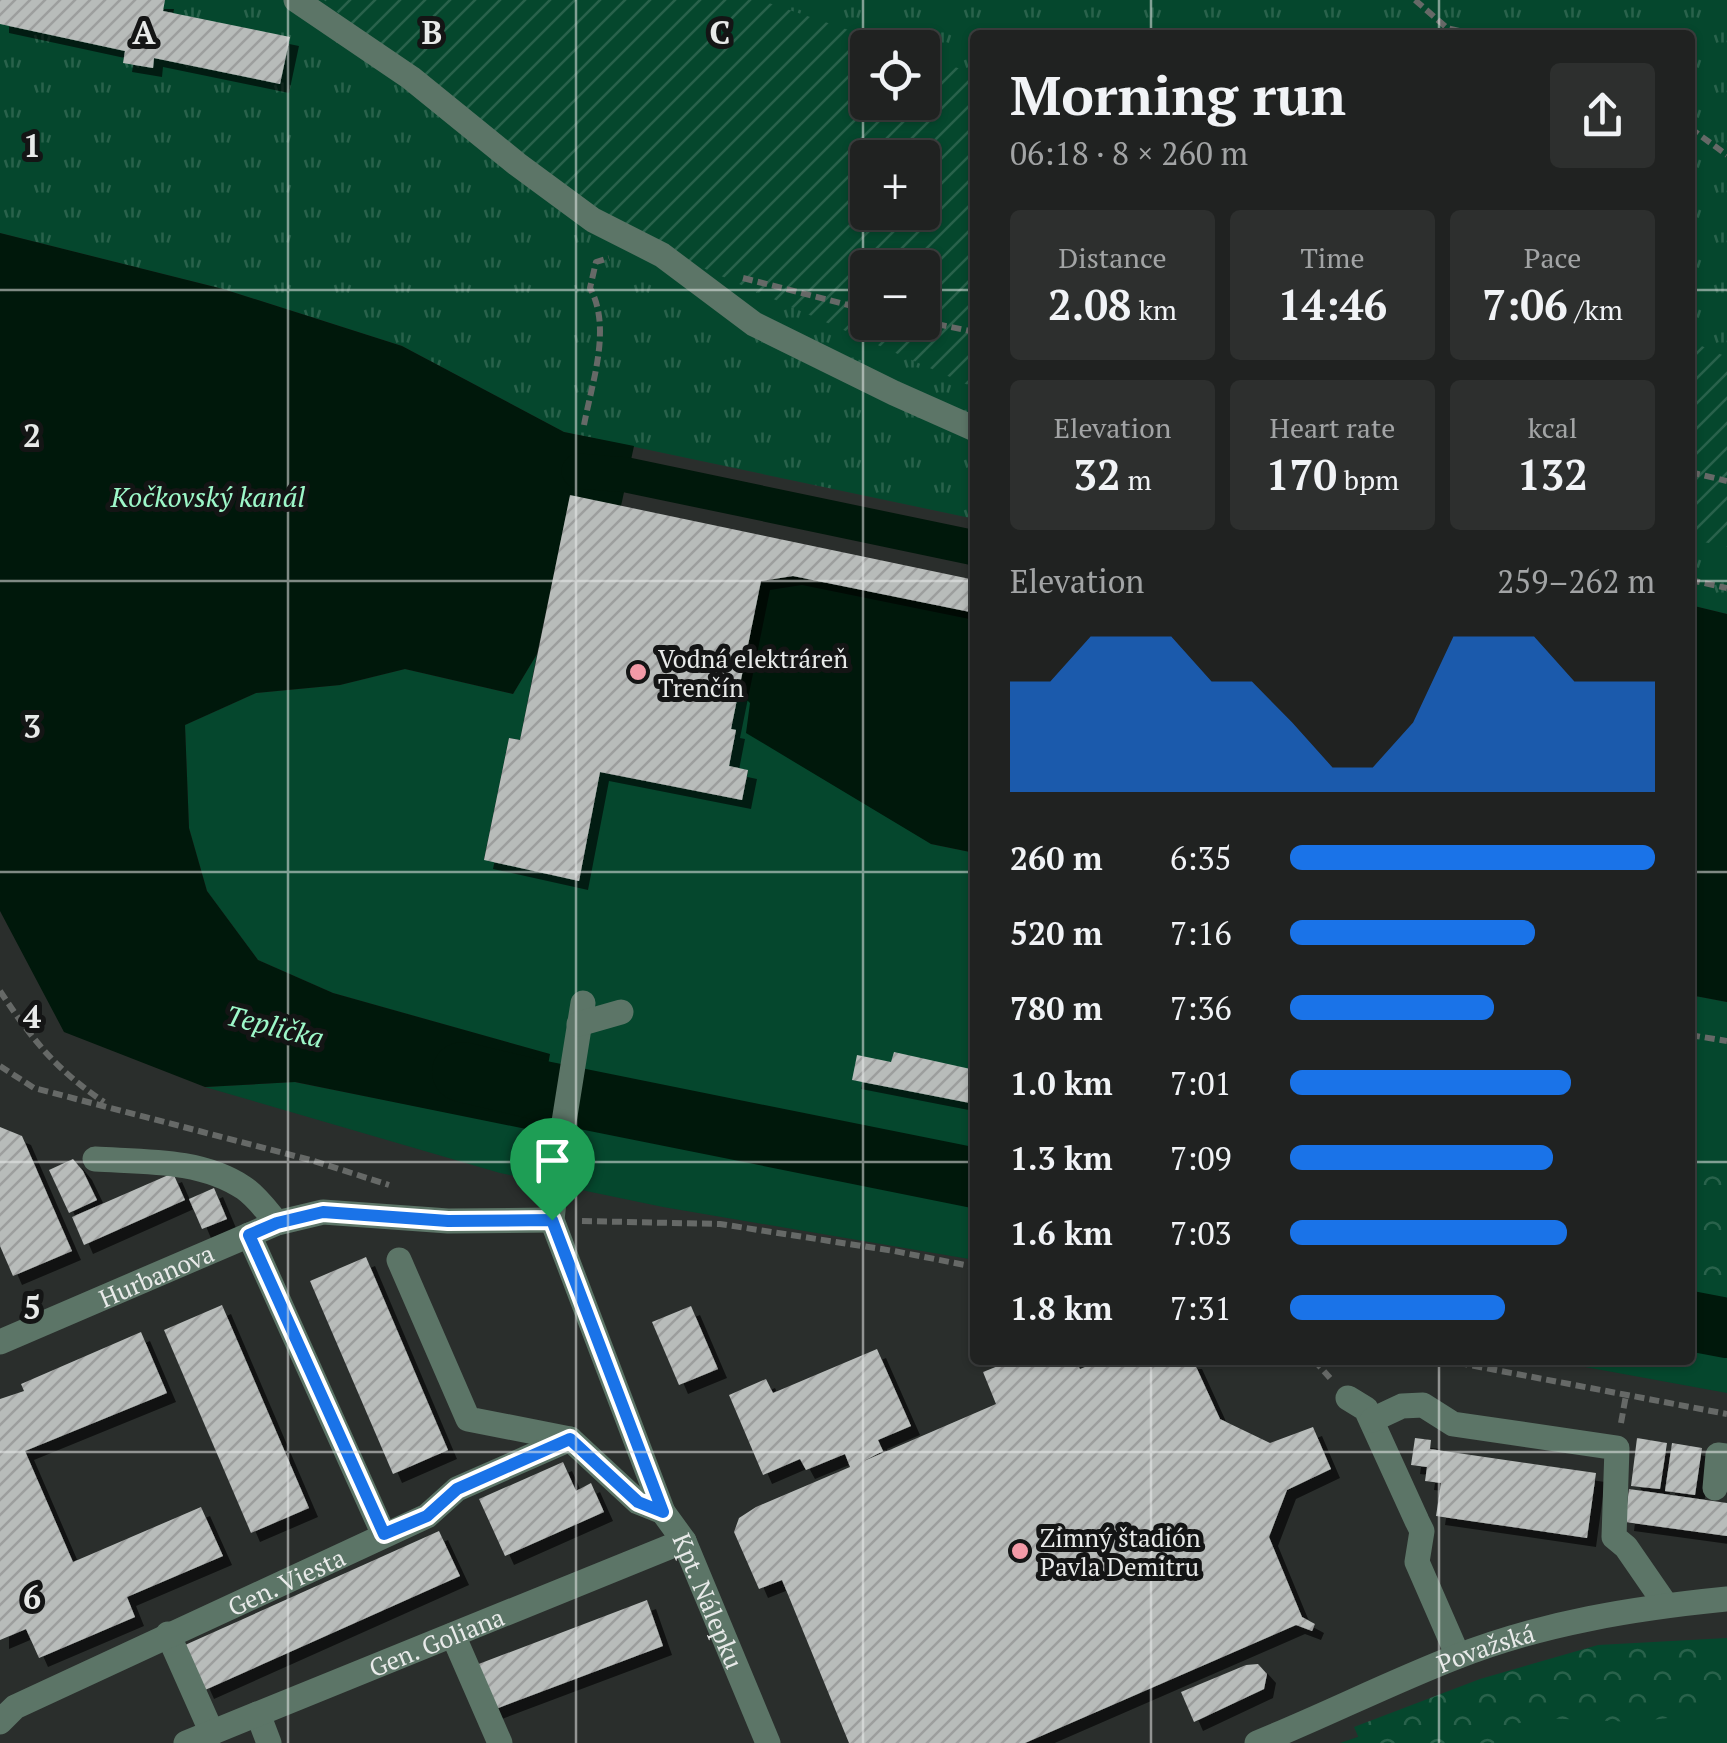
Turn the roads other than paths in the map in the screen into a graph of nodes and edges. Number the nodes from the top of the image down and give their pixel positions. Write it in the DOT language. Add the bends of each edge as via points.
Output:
graph roads {
  1 [pos="296,0"];
  2 [pos="970,428"];
  3 [pos="621,1012"];
  4 [pos="95,1159"];
  5 [pos="552,1220"];
  6 [pos="277,1223"];
  7 [pos="249,1235"];
  8 [pos="400,1260"];
  9 [pos="0,1342"];
  10 [pos="1348,1398"];
  11 [pos="1372,1420"];
  12 [pos="570,1439"];
  13 [pos="1727,1456"];
  14 [pos="1715,1488"];
  15 [pos="663,1512"];
  16 [pos="384,1534"];
  17 [pos="684,1541"];
  18 [pos="1727,1599"];
  19 [pos="1666,1605"];
  20 [pos="168,1634"];
  21 [pos="453,1635"];
  22 [pos="1458,1656"];
  23 [pos="258,1714"];
  24 [pos="0,1722"];
  25 [pos="212,1733"];
  26 [pos="1300,1735"];
  27 [pos="186,1743"];
  28 [pos="270,1743"];
  29 [pos="500,1743"];
  30 [pos="768,1743"];
  31 [pos="1258,1743"];
  1 -- 2 [label="street" via="411,78 593,220 662,255 754,324"];
  3 -- 5 [label="street, Kpt. Nálepku" via="579,1025"];
  4 -- 6 [label="street" via="182,1164 230,1180"];
  5 -- 6 [label="street, Hurbanova" via="323,1212"];
  5 -- 15 [label="street, Kpt. Nálepku"];
  6 -- 7 [label="street, Hurbanova"];
  7 -- 9 [label="street, Hurbanova"];
  7 -- 16 [label="street"];
  8 -- 12 [label="street" via="468,1419"];
  10 -- 11 [label="street"];
  11 -- 19 [label="street" via="1423,1405 1453,1424 1616,1448 1614,1537"];
  11 -- 22 [label="street" via="1422,1531 1417,1562"];
  12 -- 15 [label="street" via="638,1502"];
  12 -- 16 [label="street, Gen. Viesta" via="457,1489 427,1516"];
  13 -- 14 [label="street" via="1718,1456"];
  15 -- 17 [label="street, Kpt. Nálepku"];
  16 -- 20 [label="street, Gen. Viesta"];
  17 -- 21 [label="street, Gen. Goliana"];
  17 -- 30 [label="street, Kpt. Nálepku"];
  18 -- 19 [label="street, Považská"];
  19 -- 22 [label="street, Považská"];
  20 -- 24 [label="street, Gen. Viesta" via="16,1706"];
  20 -- 25 [label="street"];
  21 -- 23 [label="street, Gen. Goliana"];
  21 -- 29 [label="street"];
  22 -- 26 [label="street, Považská"];
  23 -- 25 [label="street, Gen. Goliana"];
  23 -- 28 [label="street"];
  25 -- 27 [label="street, Gen. Goliana"];
  26 -- 31 [label="street, Považská"];
}
